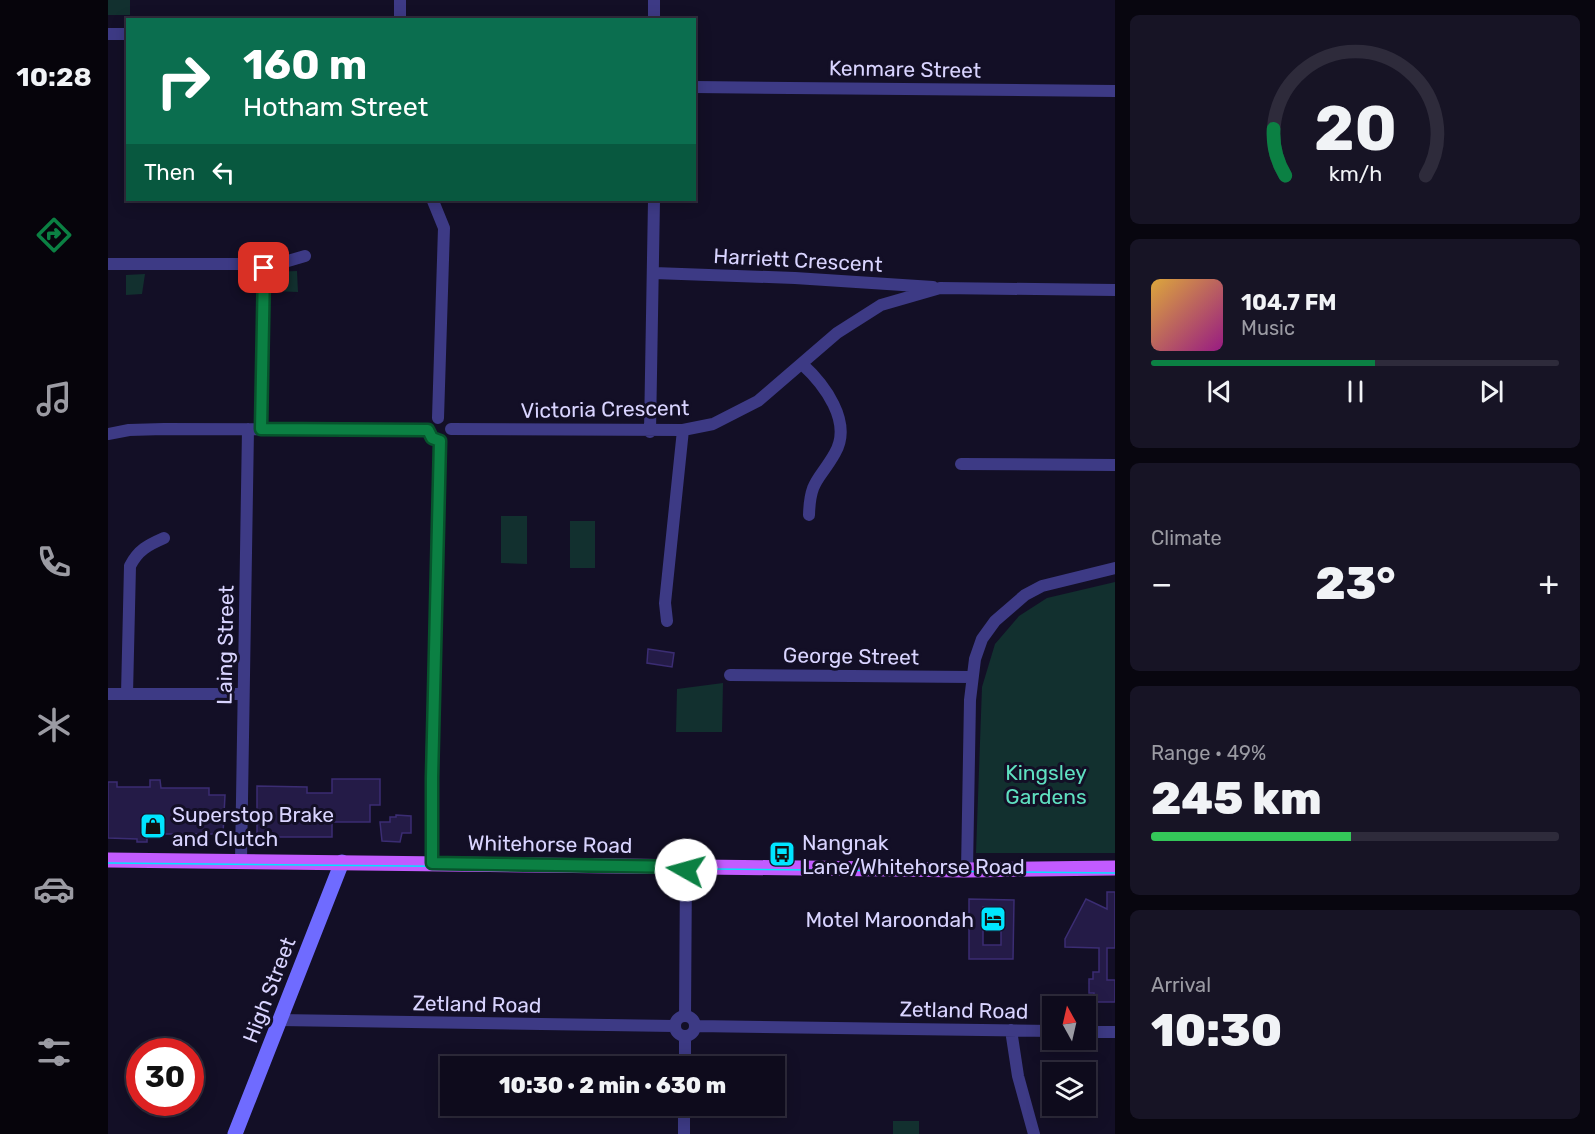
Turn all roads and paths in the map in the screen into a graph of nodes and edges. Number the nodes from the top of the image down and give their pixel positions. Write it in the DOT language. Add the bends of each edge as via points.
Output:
graph roads {
  1 [pos="400,0"];
  2 [pos="654,0"];
  3 [pos="400,18"];
  4 [pos="654,18"];
  5 [pos="108,34"];
  6 [pos="126,34"];
  7 [pos="696,87"];
  8 [pos="1115,91"];
  9 [pos="433,201"];
  10 [pos="654,201"];
  11 [pos="304,256"];
  12 [pos="108,264"];
  13 [pos="264,268"];
  14 [pos="654,273"];
  15 [pos="940,288"];
  16 [pos="1115,290"];
  17 [pos="802,364"];
  18 [pos="438,418"];
  19 [pos="248,429"];
  20 [pos="261,429"];
  21 [pos="451,429"];
  22 [pos="428,430"];
  23 [pos="683,430"];
  24 [pos="650,432"];
  25 [pos="108,434"];
  26 [pos="440,441"];
  27 [pos="961,464"];
  28 [pos="1115,465"];
  29 [pos="809,515"];
  30 [pos="164,538"];
  31 [pos="1115,568"];
  32 [pos="667,621"];
  33 [pos="730,675"];
  34 [pos="971,677"];
  35 [pos="108,694"];
  36 [pos="128,694"];
  37 [pos="243,694"];
  38 [pos="108,860"];
  39 [pos="241,861"];
  40 [pos="342,862"];
  41 [pos="432,863"];
  42 [pos="686,867"];
  43 [pos="966,870"];
  44 [pos="1115,870"];
  45 [pos="685,1016"];
  46 [pos="279,1020"];
  47 [pos="674,1026"];
  48 [pos="695,1026"];
  49 [pos="1011,1030"];
  50 [pos="1042,1031"];
  51 [pos="1096,1032"];
  52 [pos="1115,1032"];
  53 [pos="685,1037"];
  54 [pos="685,1056"];
  55 [pos="684,1116"];
  56 [pos="235,1134"];
  57 [pos="684,1134"];
  58 [pos="1034,1134"];
  1 -- 3 [label="street"];
  2 -- 4 [label="street"];
  5 -- 6 [label="street"];
  7 -- 8 [label="street, Kenmare Street"];
  9 -- 18 [label="street" via="444,228"];
  10 -- 14 [label="street"];
  11 -- 13 [label="street"];
  12 -- 13 [label="street" via="257,264"];
  13 -- 20 [label="street"];
  14 -- 15 [label="street, Harriett Crescent"];
  14 -- 24 [label="street"];
  15 -- 16 [label="street, Victoria Crescent"];
  15 -- 17 [label="street, Victoria Crescent" via="881,305 837,333"];
  17 -- 23 [label="street, Victoria Crescent" via="758,401 713,424"];
  17 -- 29 [label="street" via="821,382 839,424 838,446 814,484"];
  18 -- 21 [label="street" via="447,421"];
  18 -- 22 [label="street" via="430,422"];
  19 -- 20 [label="street"];
  19 -- 25 [label="street" via="129,430"];
  19 -- 37 [label="street, Laing Street"];
  20 -- 22 [label="street"];
  21 -- 24 [label="street, Victoria Crescent"];
  21 -- 26 [label="street" via="448,437"];
  22 -- 26 [label="street" via="432,438"];
  23 -- 24 [label="street, Victoria Crescent"];
  23 -- 32 [label="street" via="665,603"];
  26 -- 41 [label="street"];
  27 -- 28 [label="street"];
  30 -- 36 [label="street" via="146,545 130,566"];
  31 -- 34 [label="street" via="1042,586 1025,596 995,621 982,639"];
  33 -- 34 [label="street, George Street"];
  34 -- 43 [label="street"];
  35 -- 36 [label="street"];
  36 -- 37 [label="street"];
  37 -- 39 [label="street, Laing Street"];
  38 -- 39 [label="main road, Whitehorse Road"];
  39 -- 40 [label="main road, Whitehorse Road"];
  40 -- 41 [label="main road, Whitehorse Road"];
  40 -- 46 [label="street, High Street"];
  41 -- 42 [label="main road, Whitehorse Road"];
  42 -- 43 [label="main road, Whitehorse Road"];
  42 -- 45 [label="street"];
  43 -- 44 [label="main road, Whitehorse Road"];
  45 -- 47 [label="street" via="676,1020"];
  45 -- 48 [label="street"];
  46 -- 47 [label="street, Zetland Road"];
  46 -- 56 [label="street, High Street"];
  47 -- 53 [label="street"];
  48 -- 49 [label="street, Zetland Road"];
  48 -- 53 [label="street"];
  49 -- 50 [label="street, Zetland Road"];
  49 -- 58 [label="street" via="1018,1076"];
  51 -- 52 [label="street"];
  53 -- 54 [label="street"];
  55 -- 57 [label="street"];
}
